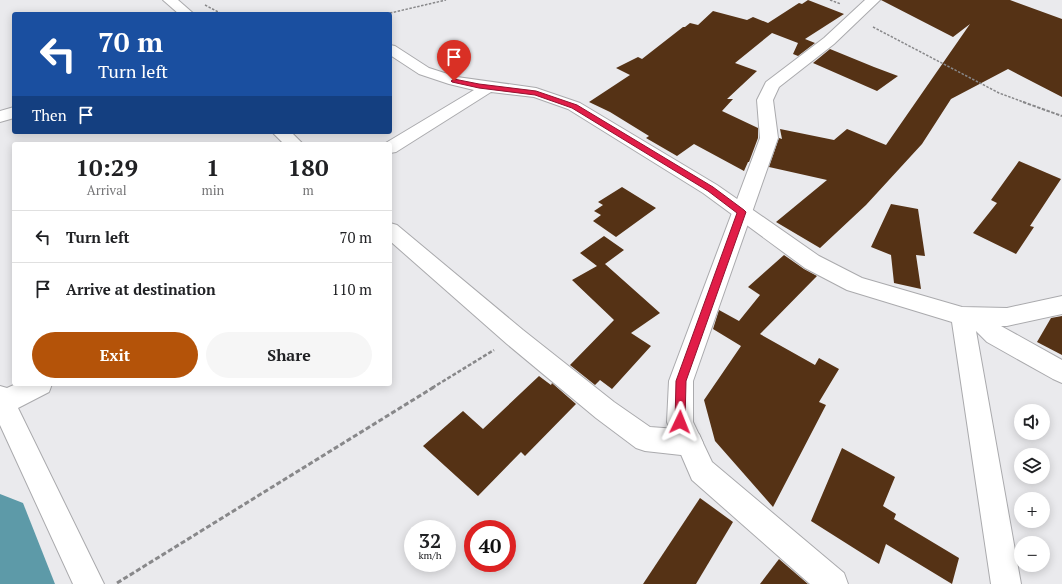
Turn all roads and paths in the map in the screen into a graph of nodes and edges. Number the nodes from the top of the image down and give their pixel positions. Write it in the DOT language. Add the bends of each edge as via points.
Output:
graph roads {
  1 [pos="170,0"];
  2 [pos="446,0"];
  3 [pos="873,0"];
  4 [pos="201,2"];
  5 [pos="185,12"];
  6 [pos="216,12"];
  7 [pos="392,13"];
  8 [pos="854,18"];
  9 [pos="392,50"];
  10 [pos="489,87"];
  11 [pos="12,113"];
  12 [pos="1062,116"];
  13 [pos="0,117"];
  14 [pos="283,134"];
  15 [pos="292,142"];
  16 [pos="392,147"];
  17 [pos="742,212"];
  18 [pos="392,232"];
  19 [pos="1062,305"];
  20 [pos="968,316"];
  21 [pos="515,337"];
  22 [pos="1062,372"];
  23 [pos="35,386"];
  24 [pos="1,400"];
  25 [pos="690,443"];
  26 [pos="89,584"];
  27 [pos="115,584"];
  28 [pos="834,584"];
  29 [pos="1006,584"];
  1 -- 5 [label="street"];
  2 -- 7 [label="path"];
  3 -- 8 [label="street"];
  4 -- 6 [label="path"];
  8 -- 12 [label="path" via="999,93"];
  8 -- 17 [label="street" via="772,86 765,100 769,138"];
  9 -- 10 [label="street" via="424,71 454,81"];
  10 -- 16 [label="street"];
  10 -- 17 [label="street" via="536,93 574,106 710,189"];
  11 -- 13 [label="street"];
  14 -- 15 [label="street"];
  17 -- 20 [label="street" via="812,262 854,284"];
  17 -- 25 [label="street" via="681,381 680,422"];
  18 -- 21 [label="street"];
  19 -- 20 [label="street" via="1007,317"];
  20 -- 22 [label="street"];
  20 -- 29 [label="street"];
  21 -- 25 [label="street" via="645,439"];
  21 -- 27 [label="path"];
  23 -- 24 [label="street"];
  24 -- 26 [label="street"];
  25 -- 28 [label="street" via="702,471"];
}
